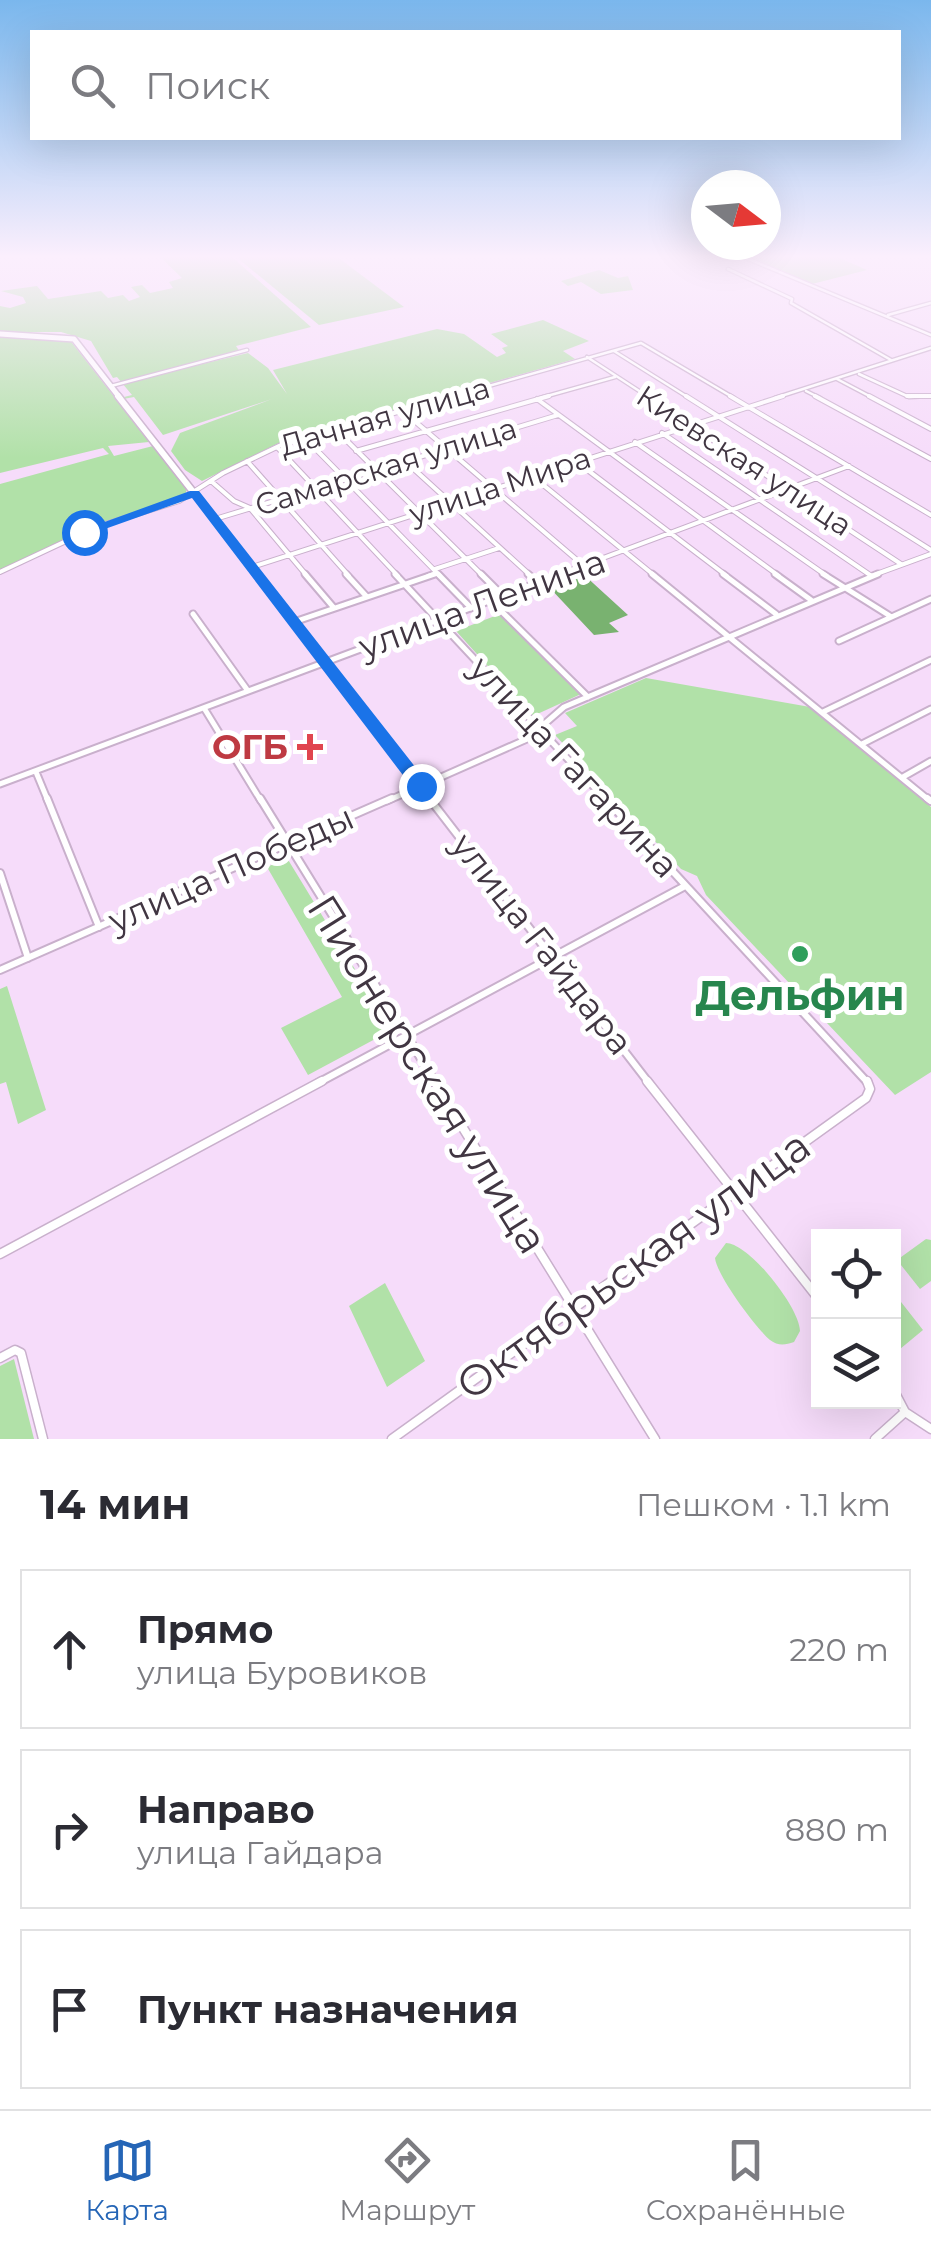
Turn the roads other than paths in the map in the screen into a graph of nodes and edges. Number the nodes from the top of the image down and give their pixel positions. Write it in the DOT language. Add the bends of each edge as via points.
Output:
graph roads {
  1 [pos="827,323"];
  2 [pos="906,323"];
  3 [pos="0,334"];
  4 [pos="931,335"];
  5 [pos="248,350"];
  6 [pos="931,350"];
  7 [pos="614,351"];
  8 [pos="587,357"];
  9 [pos="894,362"];
  10 [pos="856,373"];
  11 [pos="616,376"];
  12 [pos="837,379"];
  13 [pos="111,386"];
  14 [pos="804,390"];
  15 [pos="931,396"];
  16 [pos="536,399"];
  17 [pos="749,408"];
  18 [pos="403,411"];
  19 [pos="558,415"];
  20 [pos="714,416"];
  21 [pos="688,424"];
  22 [pos="335,429"];
  23 [pos="931,429"];
  24 [pos="422,431"];
  25 [pos="662,433"];
  26 [pos="305,438"];
  27 [pos="635,442"];
  28 [pos="277,447"];
  29 [pos="446,449"];
  30 [pos="356,451"];
  31 [pos="607,451"];
  32 [pos="931,459"];
  33 [pos="247,460"];
  34 [pos="404,461"];
  35 [pos="576,462"];
  36 [pos="850,466"];
  37 [pos="374,470"];
  38 [pos="531,475"];
  39 [pos="345,479"];
  40 [pos="816,479"];
  41 [pos="212,481"];
  42 [pos="312,488"];
  43 [pos="493,488"];
  44 [pos="789,490"];
  45 [pos="194,493"];
  46 [pos="281,498"];
  47 [pos="761,500"];
  48 [pos="450,502"];
  49 [pos="250,508"];
  50 [pos="734,510"];
  51 [pos="420,512"];
  52 [pos="931,515"];
  53 [pos="215,519"];
  54 [pos="706,521"];
  55 [pos="388,522"];
  56 [pos="354,534"];
  57 [pos="672,534"];
  58 [pos="322,544"];
  59 [pos="499,548"];
  60 [pos="624,551"];
  61 [pos="931,552"];
  62 [pos="288,555"];
  63 [pos="464,559"];
  64 [pos="901,564"];
  65 [pos="584,566"];
  66 [pos="252,567"];
  67 [pos="435,571"];
  68 [pos="0,572"];
  69 [pos="870,576"];
  70 [pos="538,582"];
  71 [pos="402,584"];
  72 [pos="842,587"];
  73 [pos="504,596"];
  74 [pos="368,597"];
  75 [pos="931,598"];
  76 [pos="811,600"];
  77 [pos="490,601"];
  78 [pos="334,608"];
  79 [pos="470,608"];
  80 [pos="193,614"];
  81 [pos="776,614"];
  82 [pos="890,616"];
  83 [pos="437,621"];
  84 [pos="294,622"];
  85 [pos="728,635"];
  86 [pos="839,640"];
  87 [pos="931,660"];
  88 [pos="324,663"];
  89 [pos="248,692"];
  90 [pos="588,697"];
  91 [pos="204,708"];
  92 [pos="931,709"];
  93 [pos="823,712"];
  94 [pos="541,730"];
  95 [pos="862,744"];
  96 [pos="931,761"];
  97 [pos="36,771"];
  98 [pos="902,777"];
  99 [pos="0,784"];
  100 [pos="421,786"];
  101 [pos="931,801"];
  102 [pos="286,844"];
  103 [pos="0,873"];
  104 [pos="686,886"];
  105 [pos="99,927"];
  106 [pos="28,958"];
  107 [pos="552,958"];
  108 [pos="0,970"];
  109 [pos="404,1036"];
  110 [pos="870,1089"];
  111 [pos="732,1192"];
  112 [pos="0,1254"];
  113 [pos="811,1289"];
  114 [pos="572,1307"];
  115 [pos="0,1358"];
  116 [pos="901,1403"];
  117 [pos="906,1412"];
  118 [pos="931,1429"];
  119 [pos="43,1439"];
  120 [pos="392,1439"];
  121 [pos="656,1439"];
  122 [pos="875,1439"];
  1 -- 9 [label="street"];
  2 -- 4 [label="street"];
  3 -- 13 [label="street" via="74,339"];
  5 -- 13 [label="street"];
  6 -- 9 [label="street, улица Мира"];
  7 -- 8 [label="street, Дачная улица"];
  7 -- 17 [label="street, Дачная улица" via="641,343"];
  7 -- 20 [label="street"];
  8 -- 11 [label="street, Киевская улица"];
  8 -- 18 [label="street, Дачная улица"];
  9 -- 10 [label="street, улица Мира"];
  10 -- 12 [label="street, улица Мира"];
  10 -- 15 [label="street" via="908,397"];
  11 -- 16 [label="street"];
  11 -- 21 [label="street, Киевская улица"];
  12 -- 14 [label="street, улица Мира"];
  12 -- 23 [label="street"];
  13 -- 45 [label="street"];
  14 -- 17 [label="street, улица Мира"];
  14 -- 32 [label="street"];
  16 -- 19 [label="street"];
  16 -- 24 [label="street"];
  17 -- 20 [label="street, улица Мира"];
  17 -- 36 [label="street"];
  18 -- 22 [label="street, Дачная улица"];
  18 -- 24 [label="street"];
  19 -- 29 [label="street, Самарская улица"];
  19 -- 31 [label="street"];
  20 -- 21 [label="street, улица Мира"];
  20 -- 40 [label="street"];
  21 -- 25 [label="street, улица Мира"];
  21 -- 44 [label="street, Киевская улица"];
  22 -- 26 [label="street, Дачная улица"];
  22 -- 30 [label="street"];
  24 -- 29 [label="street"];
  24 -- 30 [label="street"];
  25 -- 27 [label="street, улица Мира"];
  25 -- 47 [label="street"];
  26 -- 28 [label="street, Дачная улица"];
  26 -- 39 [label="street"];
  27 -- 31 [label="street, улица Мира"];
  27 -- 50 [label="street"];
  28 -- 33 [label="street, Дачная улица"];
  28 -- 42 [label="street, улица Гагарина"];
  29 -- 34 [label="street, Самарская улица"];
  29 -- 43 [label="street"];
  30 -- 37 [label="street"];
  31 -- 35 [label="street, улица Мира"];
  31 -- 54 [label="street"];
  33 -- 41 [label="street, Дачная улица"];
  33 -- 46 [label="street"];
  34 -- 37 [label="street, Самарская улица"];
  34 -- 48 [label="street"];
  35 -- 38 [label="street, улица Мира"];
  35 -- 57 [label="street"];
  36 -- 40 [label="street, улица Ленина"];
  36 -- 52 [label="street"];
  37 -- 39 [label="street, Самарская улица"];
  37 -- 51 [label="street"];
  38 -- 43 [label="street, улица Мира"];
  38 -- 60 [label="street"];
  39 -- 42 [label="street, Самарская улица"];
  39 -- 55 [label="street"];
  40 -- 44 [label="street, улица Ленина"];
  40 -- 61 [label="street"];
  41 -- 45 [label="street, Дачная улица"];
  41 -- 49 [label="street"];
  42 -- 46 [label="street, Самарская улица"];
  42 -- 56 [label="street, улица Гагарина"];
  43 -- 48 [label="street, улица Мира"];
  43 -- 65 [label="street"];
  44 -- 47 [label="street, улица Ленина"];
  44 -- 64 [label="street, Киевская улица"];
  45 -- 53 [label="street, улица Гайдара"];
  45 -- 68 [label="street, Дачная улица" via="84,532"];
  46 -- 49 [label="street, Самарская улица"];
  46 -- 58 [label="street"];
  47 -- 50 [label="street, улица Ленина"];
  47 -- 69 [label="street"];
  48 -- 51 [label="street, улица Мира"];
  48 -- 59 [label="street"];
  49 -- 53 [label="street, Самарская улица"];
  49 -- 62 [label="street"];
  50 -- 54 [label="street, улица Ленина"];
  50 -- 72 [label="street"];
  51 -- 55 [label="street, улица Мира"];
  51 -- 63 [label="street"];
  53 -- 66 [label="street, улица Гайдара"];
  54 -- 57 [label="street, улица Ленина"];
  54 -- 76 [label="street"];
  55 -- 56 [label="street, улица Мира"];
  55 -- 67 [label="street"];
  56 -- 58 [label="street, улица Мира"];
  56 -- 71 [label="street, улица Гагарина"];
  57 -- 60 [label="street, улица Ленина"];
  57 -- 81 [label="street"];
  58 -- 62 [label="street, улица Мира"];
  58 -- 74 [label="street"];
  59 -- 63 [label="street, улица Ленина"];
  59 -- 70 [label="street"];
  60 -- 65 [label="street, улица Ленина"];
  60 -- 85 [label="street"];
  61 -- 64 [label="street, улица Победы"];
  62 -- 66 [label="street, улица Мира"];
  62 -- 78 [label="street"];
  63 -- 67 [label="street, улица Ленина"];
  63 -- 73 [label="street"];
  64 -- 69 [label="street, улица Победы"];
  65 -- 70 [label="street, улица Ленина"];
  66 -- 84 [label="street, улица Гайдара"];
  67 -- 71 [label="street, улица Ленина"];
  67 -- 79 [label="street"];
  69 -- 72 [label="street, улица Победы"];
  70 -- 73 [label="street, улица Ленина"];
  71 -- 74 [label="street, улица Ленина"];
  71 -- 83 [label="street, улица Гагарина"];
  72 -- 76 [label="street, улица Победы"];
  72 -- 82 [label="street"];
  73 -- 77 [label="street, улица Ленина"];
  74 -- 78 [label="street, улица Ленина"];
  75 -- 82 [label="street"];
  76 -- 81 [label="street, улица Победы"];
  77 -- 79 [label="street, улица Ленина"];
  77 -- 90 [label="street"];
  78 -- 84 [label="street, улица Ленина"];
  79 -- 83 [label="street, улица Ленина"];
  80 -- 89 [label="street"];
  81 -- 85 [label="street, улица Победы"];
  82 -- 86 [label="street"];
  83 -- 88 [label="street, улица Ленина"];
  83 -- 94 [label="street, улица Гагарина"];
  84 -- 88 [label="street, улица Гайдара"];
  85 -- 90 [label="street, улица Победы"];
  85 -- 93 [label="street"];
  87 -- 93 [label="street"];
  88 -- 89 [label="street, улица Ленина"];
  88 -- 100 [label="street, улица Гайдара"];
  89 -- 91 [label="street, улица Ленина"];
  90 -- 94 [label="street, улица Победы" via="553,715"];
  91 -- 97 [label="street, улица Ленина"];
  91 -- 102 [label="street, Пионерская улица"];
  92 -- 95 [label="street"];
  93 -- 95 [label="street"];
  94 -- 100 [label="street, улица Победы"];
  94 -- 104 [label="street, улица Гагарина"];
  95 -- 98 [label="street"];
  96 -- 98 [label="street"];
  97 -- 99 [label="street, улица Ленина"];
  97 -- 105 [label="street"];
  98 -- 101 [label="street"];
  100 -- 102 [label="street, улица Победы"];
  100 -- 107 [label="street, улица Гайдара"];
  102 -- 105 [label="street, улица Победы"];
  102 -- 109 [label="street, Пионерская улица"];
  103 -- 106 [label="street"];
  104 -- 107 [label="street"];
  104 -- 110 [label="street, улица Гагарина"];
  105 -- 106 [label="street, улица Победы"];
  106 -- 108 [label="street, улица Победы"];
  107 -- 109 [label="street"];
  107 -- 111 [label="street, улица Гайдара"];
  109 -- 112 [label="street"];
  109 -- 114 [label="street, Пионерская улица"];
  110 -- 111 [label="street, Октябрьская улица"];
  111 -- 113 [label="street, улица Гайдара"];
  111 -- 114 [label="street, Октябрьская улица"];
  114 -- 120 [label="street, Октябрьская улица"];
  114 -- 121 [label="street, Пионерская улица"];
  115 -- 119 [label="street" via="21,1353"];
  116 -- 117 [label="street"];
  117 -- 118 [label="street"];
  117 -- 122 [label="street"];
}
